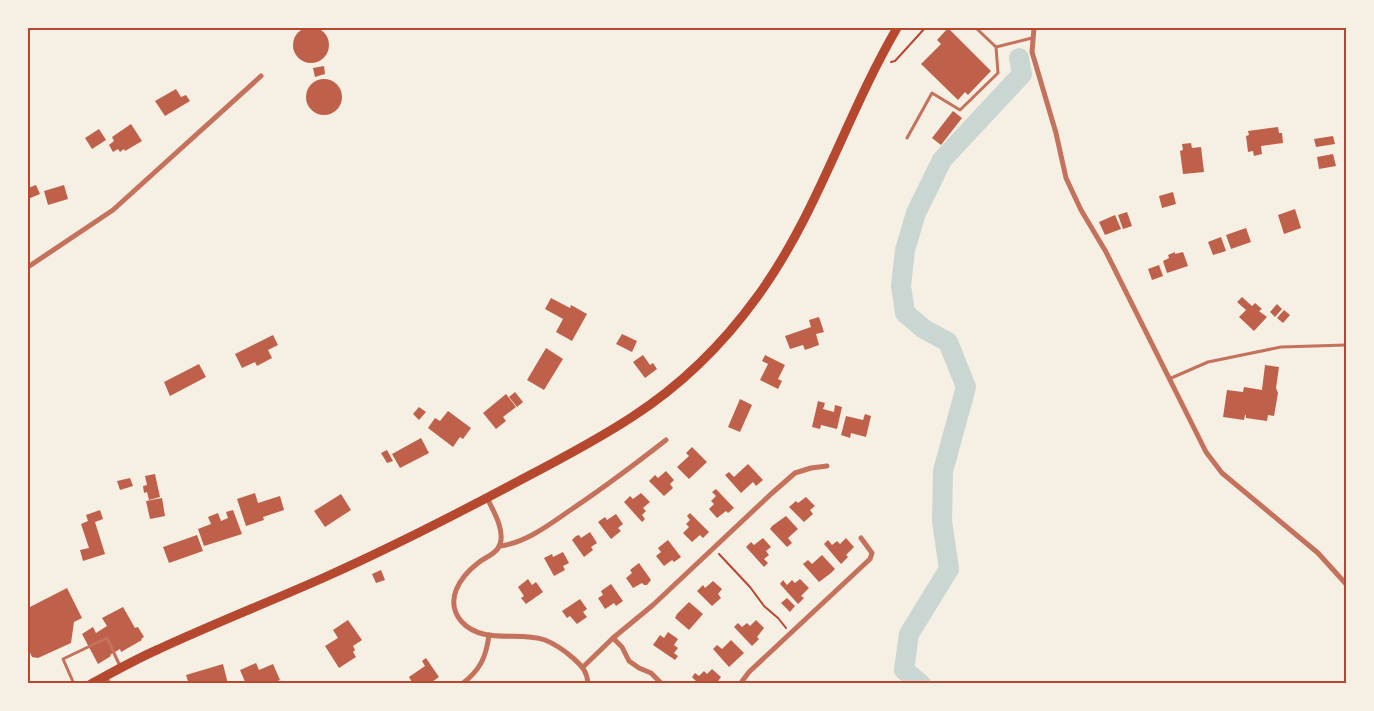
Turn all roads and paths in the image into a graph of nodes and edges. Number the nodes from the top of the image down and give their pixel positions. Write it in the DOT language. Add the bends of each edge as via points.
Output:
graph roads {
  1 [pos="897,28"];
  2 [pos="925,28"];
  3 [pos="976,28"];
  4 [pos="1034,28"];
  5 [pos="1032,38"];
  6 [pos="996,47"];
  7 [pos="895,61"];
  8 [pos="261,76"];
  9 [pos="907,138"];
  10 [pos="28,267"];
  11 [pos="1346,345"];
  12 [pos="1169,378"];
  13 [pos="666,440"];
  14 [pos="827,466"];
  15 [pos="487,498"];
  16 [pos="861,538"];
  17 [pos="500,546"];
  18 [pos="713,548"];
  19 [pos="1346,584"];
  20 [pos="791,633"];
  21 [pos="489,635"];
  22 [pos="613,638"];
  23 [pos="584,667"];
  24 [pos="121,668"];
  25 [pos="108,680"];
  26 [pos="74,684"];
  27 [pos="91,684"];
  28 [pos="462,684"];
  29 [pos="588,684"];
  30 [pos="662,684"];
  31 [pos="740,684"];
  1 -- 15 [label="main road" via="876,64 796,236 757,297 729,332 673,386 634,416"];
  2 -- 7 [label="path"];
  3 -- 6 [label="lane"];
  4 -- 5 [label="street"];
  5 -- 6 [label="lane"];
  5 -- 12 [label="street" via="1032,52 1066,178"];
  6 -- 9 [label="lane" via="998,74 960,110 932,93"];
  8 -- 10 [label="street" via="113,210"];
  11 -- 12 [label="lane" via="1281,347 1208,362"];
  12 -- 19 [label="street" via="1206,452 1222,473 1318,553"];
  13 -- 17 [label="street" via="553,522 523,539"];
  14 -- 18 [label="street" via="795,473"];
  15 -- 17 [label="street" via="502,537"];
  15 -- 24 [label="main road" via="325,577 157,649"];
  16 -- 20 [label="street" via="872,553 870,559"];
  17 -- 21 [label="street" via="467,572 454,592 453,604 461,620 468,627"];
  18 -- 20 [label="path"];
  18 -- 22 [label="street"];
  20 -- 31 [label="street"];
  21 -- 23 [label="street" via="545,640 564,650"];
  21 -- 28 [label="street" via="481,664"];
  22 -- 23 [label="street"];
  22 -- 30 [label="street" via="629,661"];
  23 -- 29 [label="street"];
  24 -- 25 [label="main road"];
  24 -- 26 [label="lane" via="107,638 63,659"];
  25 -- 27 [label="main road"];
}
